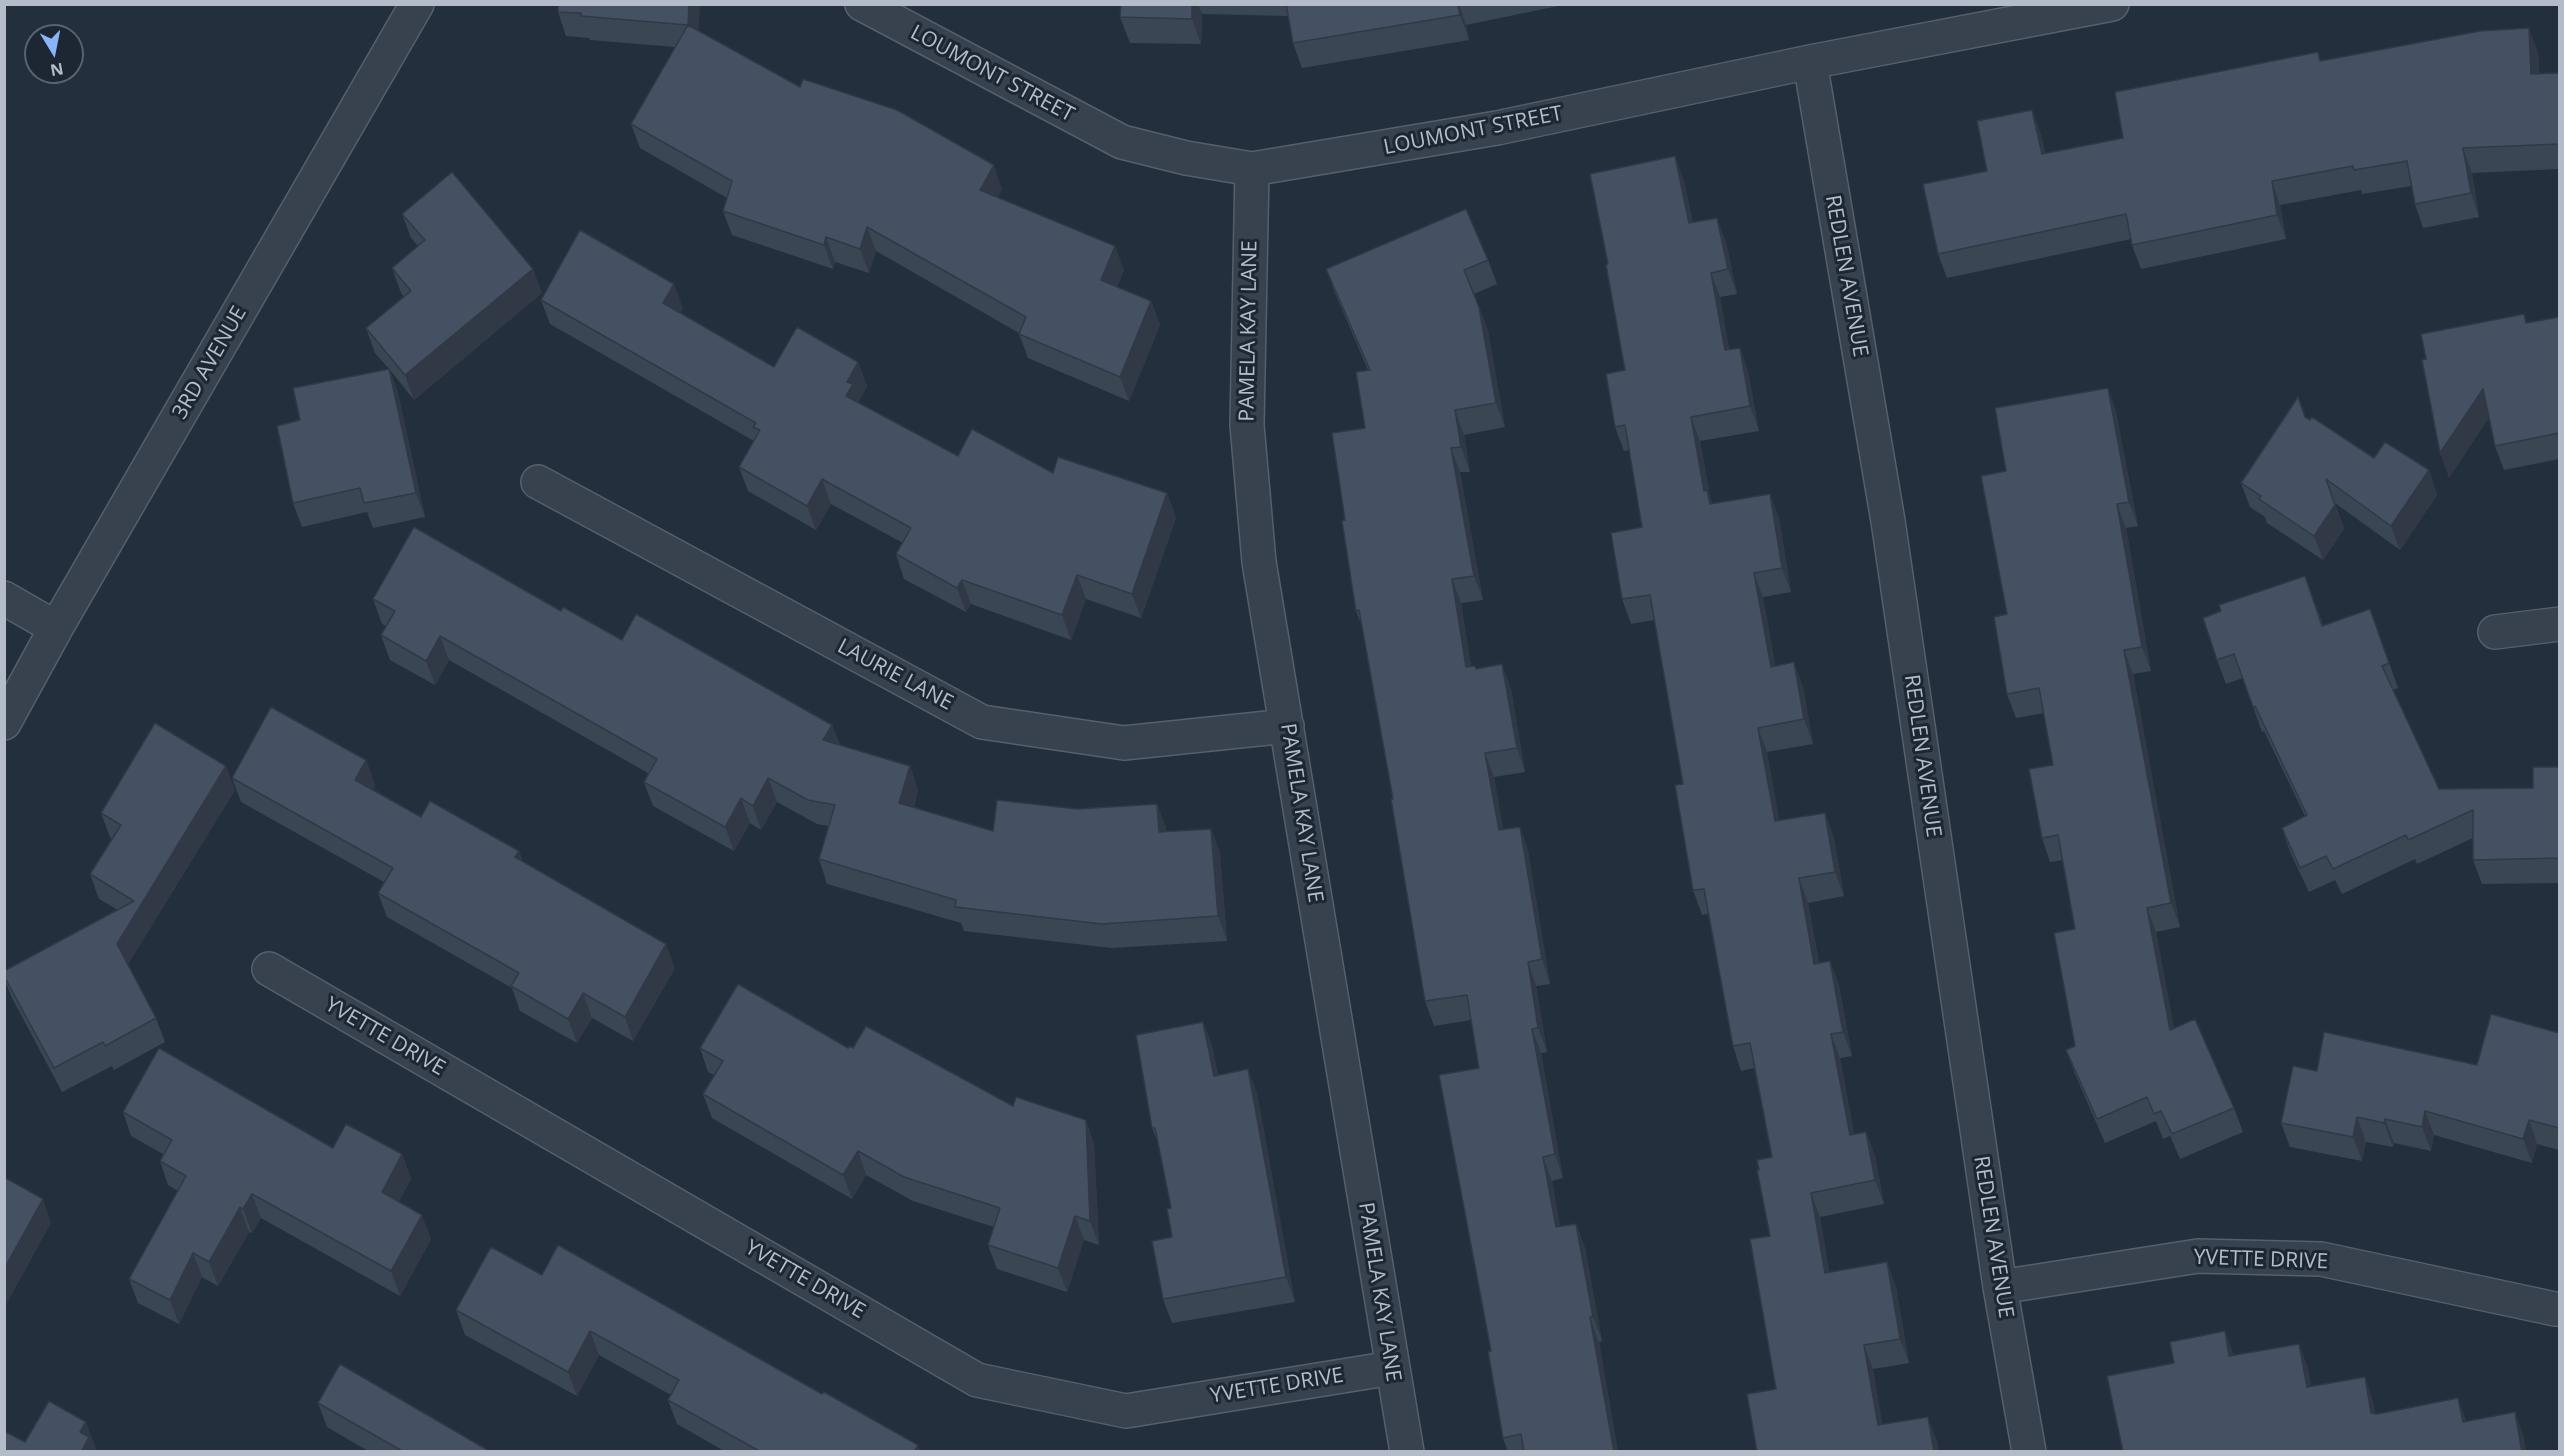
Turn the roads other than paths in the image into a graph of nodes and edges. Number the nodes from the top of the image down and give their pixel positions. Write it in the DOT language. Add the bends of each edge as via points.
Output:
graph roads {
  1 [pos="417,4"];
  2 [pos="862,4"];
  3 [pos="2112,4"];
  4 [pos="1810,62"];
  5 [pos="1252,169"];
  6 [pos="538,482"];
  7 [pos="4,598"];
  8 [pos="2559,624"];
  9 [pos="56,628"];
  10 [pos="2495,632"];
  11 [pos="4,723"];
  12 [pos="1287,726"];
  13 [pos="269,969"];
  14 [pos="2000,1287"];
  15 [pos="2555,1308"];
  16 [pos="1392,1368"];
  17 [pos="1407,1452"];
  18 [pos="2029,1452"];
  1 -- 9 [label="street, 3RD AVENUE"];
  2 -- 5 [label="street, LOUMONT STREET" via="1122,142"];
  3 -- 4 [label="street, LOUMONT STREET"];
  4 -- 5 [label="street, LOUMONT STREET" via="1497,128"];
  4 -- 14 [label="street, REDLEN AVENUE" via="1888,521"];
  5 -- 12 [label="street, PAMELA KAY LANE" via="1247,425 1259,562"];
  6 -- 12 [label="street, LAURIE LANE" via="982,722 1124,743"];
  7 -- 9 [label="street"];
  8 -- 10 [label="street"];
  9 -- 11 [label="street, 3RD AVENUE"];
  12 -- 16 [label="street, PAMELA KAY LANE"];
  13 -- 16 [label="street, YVETTE DRIVE" via="977,1380 1126,1411"];
  14 -- 15 [label="street, YVETTE DRIVE" via="2198,1256 2321,1259"];
  14 -- 18 [label="street, REDLEN AVENUE"];
  16 -- 17 [label="street, PAMELA KAY LANE"];
}
